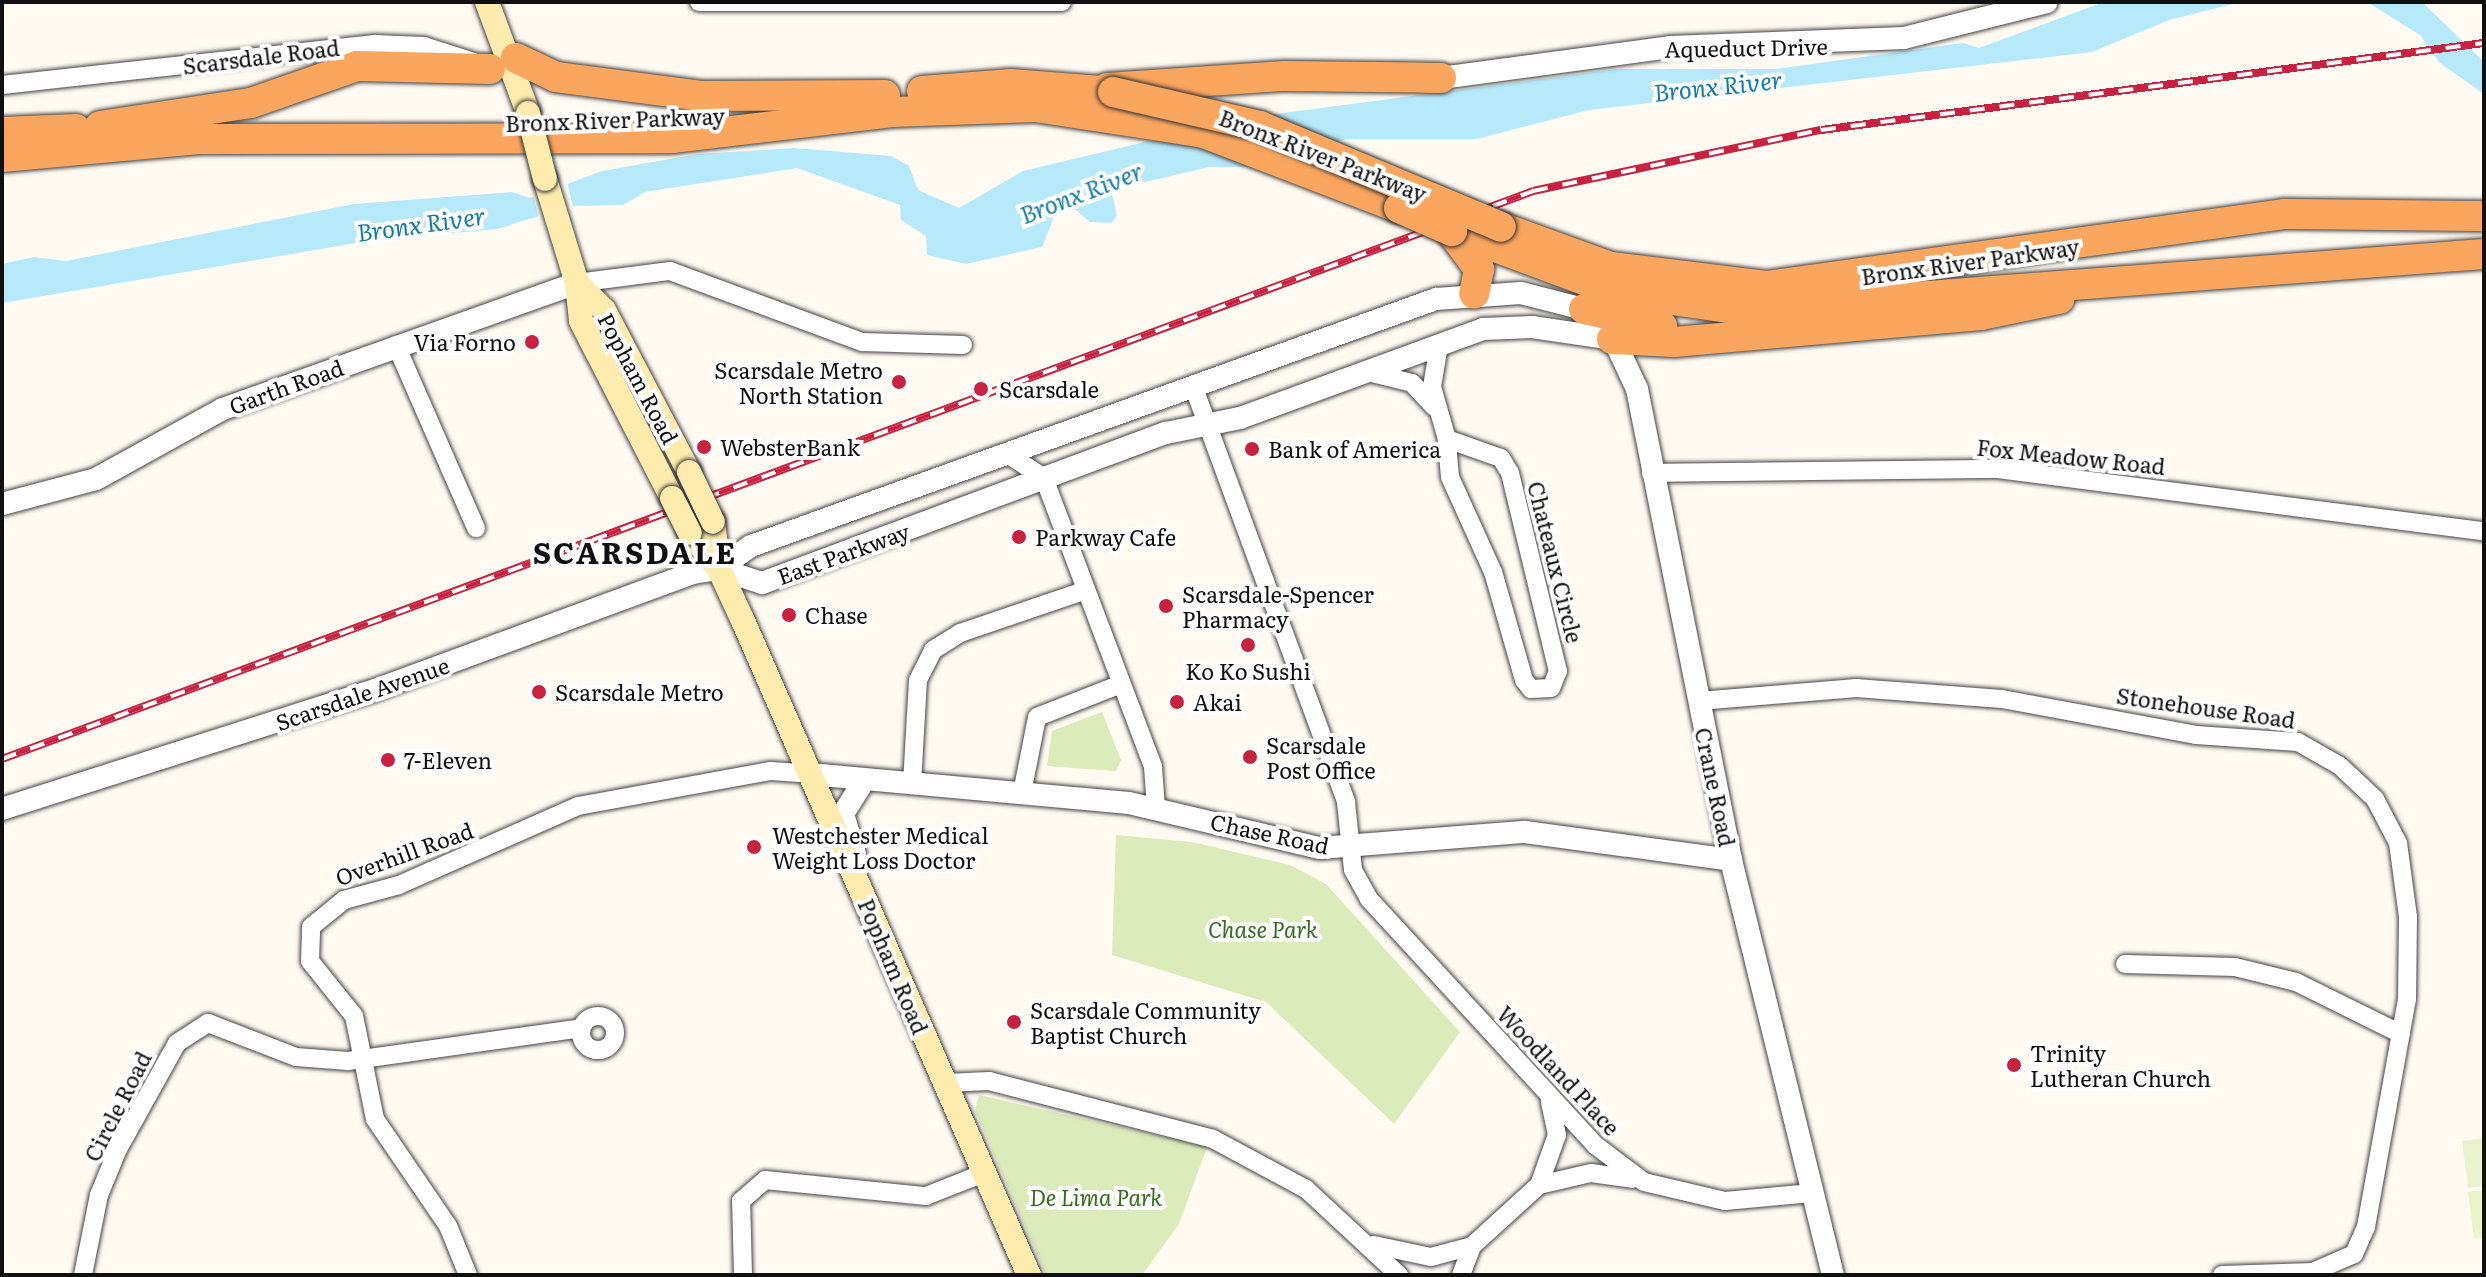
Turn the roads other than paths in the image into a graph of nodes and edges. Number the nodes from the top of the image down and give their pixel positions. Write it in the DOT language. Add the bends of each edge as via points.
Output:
graph roads {
  1 [pos="487,2"];
  2 [pos="502,2"];
  3 [pos="699,2"];
  4 [pos="1062,2"];
  5 [pos="2047,2"];
  6 [pos="508,67"];
  7 [pos="1441,78"];
  8 [pos="2,85"];
  9 [pos="885,95"];
  10 [pos="1106,98"];
  11 [pos="100,126"];
  12 [pos="2,132"];
  13 [pos="2,157"];
  14 [pos="2484,216"];
  15 [pos="1459,237"];
  16 [pos="2101,242"];
  17 [pos="2484,254"];
  18 [pos="577,283"];
  19 [pos="2108,285"];
  20 [pos="2018,288"];
  21 [pos="1462,295"];
  22 [pos="1952,315"];
  23 [pos="1593,328"];
  24 [pos="1747,333"];
  25 [pos="1458,338"];
  26 [pos="396,345"];
  27 [pos="963,345"];
  28 [pos="1368,371"];
  29 [pos="1194,388"];
  30 [pos="1436,409"];
  31 [pos="1207,425"];
  32 [pos="1447,439"];
  33 [pos="1050,442"];
  34 [pos="1012,457"];
  35 [pos="1651,473"];
  36 [pos="1053,474"];
  37 [pos="2,504"];
  38 [pos="846,511"];
  39 [pos="476,528"];
  40 [pos="2484,531"];
  41 [pos="850,550"];
  42 [pos="719,569"];
  43 [pos="1086,590"];
  44 [pos="1121,684"];
  45 [pos="1699,701"];
  46 [pos="810,774"];
  47 [pos="864,780"];
  48 [pos="912,784"];
  49 [pos="1022,793"];
  50 [pos="1156,808"];
  51 [pos="2,809"];
  52 [pos="1349,848"];
  53 [pos="1731,860"];
  54 [pos="857,878"];
  55 [pos="2125,964"];
  56 [pos="582,1028"];
  57 [pos="2401,1034"];
  58 [pos="363,1057"];
  59 [pos="945,1083"];
  60 [pos="1549,1099"];
  61 [pos="984,1173"];
  62 [pos="1644,1182"];
  63 [pos="1539,1185"];
  64 [pos="1812,1193"];
  65 [pos="1369,1244"];
  66 [pos="1472,1246"];
  67 [pos="83,1275"];
  68 [pos="468,1275"];
  69 [pos="743,1275"];
  70 [pos="1029,1275"];
  71 [pos="1399,1275"];
  72 [pos="1461,1275"];
  73 [pos="1833,1275"];
  74 [pos="2222,1275"];
  1 -- 6 [label="main road"];
  2 -- 6 [label="main road"];
  3 -- 4 [label="street"];
  5 -- 7 [label="street, Aqueduct Drive" via="1891,39 1670,47"];
  6 -- 8 [label="street, Scarsdale Road" via="443,50 375,44"];
  6 -- 9 [label="highway" via="703,96"];
  6 -- 11 [label="highway" via="357,66 251,103"];
  6 -- 18 [label="main road, Popham Road, bridge" via="528,113"];
  7 -- 10 [label="highway" via="1285,76"];
  9 -- 10 [label="highway, Bronx River Parkway" via="1011,84"];
  9 -- 11 [label="highway, Bronx River Parkway" via="650,122 226,120"];
  10 -- 13 [label="highway, Bronx River Parkway" via="672,138 199,139"];
  10 -- 15 [label="highway, Bronx River Parkway, bridge" via="1249,146"];
  10 -- 16 [label="highway, Bronx River Parkway, bridge" via="1260,126 1611,267 1735,286 1828,282"];
  11 -- 12 [label="highway, Bronx River Parkway"];
  14 -- 16 [label="highway, Bronx River Parkway" via="2326,211"];
  15 -- 20 [label="highway, Bronx River Parkway" via="1586,284 1710,308 1805,308"];
  15 -- 21 [label="highway" via="1479,269"];
  16 -- 20 [label="highway" via="2040,267"];
  17 -- 19 [label="highway, Bronx River Parkway" via="2345,259"];
  18 -- 26 [label="street, Garth Road"];
  18 -- 27 [label="street" via="670,271 862,342"];
  18 -- 42 [label="main road, Popham Road, bridge" via="581,321 690,533"];
  18 -- 42 [label="main road, Popham Road, bridge" via="604,310 689,472 713,522"];
  19 -- 20 [label="highway, Bronx River Parkway"];
  19 -- 22 [label="highway" via="2007,312"];
  20 -- 22 [label="highway"];
  21 -- 23 [label="street, East Parkway" via="1532,295"];
  21 -- 25 [label="street"];
  21 -- 29 [label="street, East Parkway"];
  22 -- 24 [label="highway"];
  23 -- 24 [label="highway"];
  23 -- 24 [label="highway" via="1658,343"];
  23 -- 25 [label="street, East Parkway" via="1517,326"];
  23 -- 35 [label="street, Crane Road" via="1637,389"];
  25 -- 28 [label="street, East Parkway"];
  25 -- 30 [label="street, Chateaux Circle"];
  26 -- 37 [label="street, Garth Road" via="207,415 96,479"];
  26 -- 39 [label="street"];
  28 -- 30 [label="street, Chateaux Circle" via="1412,383"];
  28 -- 31 [label="street, East Parkway"];
  29 -- 31 [label="street, Woodland Place"];
  29 -- 33 [label="street, East Parkway"];
  30 -- 32 [label="street, Chateaux Circle"];
  31 -- 36 [label="street, East Parkway"];
  31 -- 52 [label="street, Woodland Place" via="1346,802"];
  32 -- 32 [label="street, Chateaux Circle" via="1450,477 1493,572 1524,680 1531,689 1551,688 1558,671 1510,473 1501,458"];
  33 -- 34 [label="street, East Parkway"];
  33 -- 36 [label="street"];
  34 -- 36 [label="street"];
  34 -- 38 [label="street, East Parkway"];
  35 -- 40 [label="street, Fox Meadow Road" via="1997,469"];
  35 -- 45 [label="street, Crane Road"];
  36 -- 41 [label="street, East Parkway"];
  36 -- 43 [label="street"];
  38 -- 41 [label="street"];
  38 -- 42 [label="street, East Parkway" via="751,546"];
  41 -- 42 [label="street, East Parkway" via="762,583"];
  42 -- 46 [label="main road, Popham Road"];
  42 -- 51 [label="street, Scarsdale Avenue" via="199,750"];
  43 -- 44 [label="street"];
  43 -- 48 [label="street" via="960,633 933,650 918,680"];
  44 -- 49 [label="street" via="1037,717"];
  44 -- 50 [label="street" via="1153,767"];
  45 -- 53 [label="street, Crane Road"];
  45 -- 57 [label="street, Stonehouse Road" via="1856,688 2002,699 2311,748 2375,799 2398,843 2408,917"];
  46 -- 47 [label="street, Chase Road"];
  46 -- 54 [label="main road, Popham Road"];
  46 -- 58 [label="street, Overhill Road" via="771,771 578,806 399,885 330,907 311,927 307,954 350,1008"];
  47 -- 48 [label="street, Chase Road"];
  47 -- 54 [label="street" via="843,814"];
  48 -- 49 [label="street, Chase Road"];
  49 -- 50 [label="street, Chase Road"];
  50 -- 52 [label="street, Chase Road" via="1308,846"];
  52 -- 53 [label="street, Chase Road" via="1525,832"];
  52 -- 60 [label="street, Woodland Place" via="1369,899"];
  53 -- 64 [label="street, Crane Road"];
  54 -- 59 [label="main road, Popham Road"];
  55 -- 57 [label="street" via="2235,967 2296,982"];
  56 -- 58 [label="street, Circle Road"];
  57 -- 74 [label="street, Stonehouse Road" via="2366,1227 2354,1254 2313,1272"];
  58 -- 67 [label="street, Circle Road" via="296,1057 224,1024 188,1033 151,1084 118,1149 99,1195"];
  58 -- 68 [label="street, Overhill Road" via="379,1127 443,1216"];
  59 -- 61 [label="main road, Popham Road"];
  59 -- 65 [label="street" via="989,1081 1183,1127 1293,1181"];
  60 -- 62 [label="street, Woodland Place"];
  60 -- 63 [label="street" via="1557,1135"];
  61 -- 69 [label="street" via="926,1196 765,1180 741,1201"];
  61 -- 70 [label="main road, Popham Road"];
  62 -- 63 [label="street" via="1591,1173"];
  62 -- 64 [label="street, Woodland Place" via="1725,1201"];
  63 -- 66 [label="street"];
  64 -- 73 [label="street, Crane Road"];
  65 -- 66 [label="street" via="1420,1257"];
  65 -- 71 [label="street"];
  66 -- 72 [label="street"];
}
